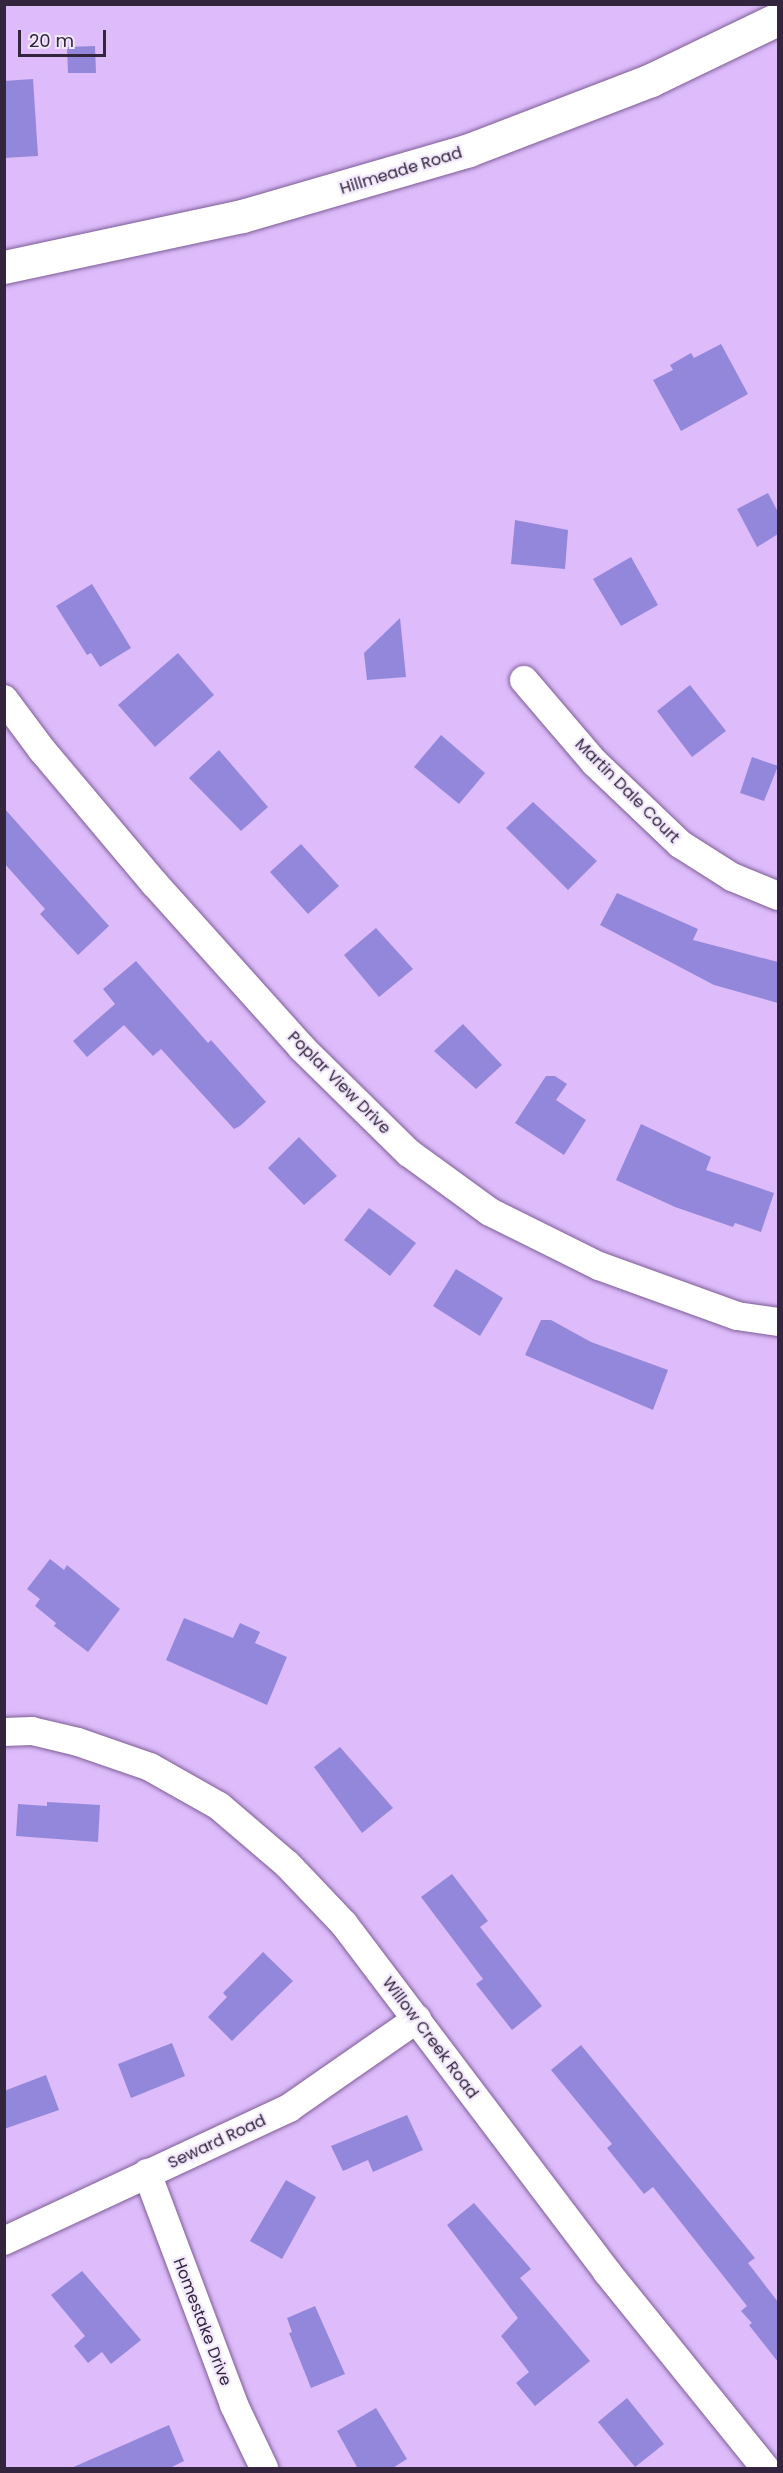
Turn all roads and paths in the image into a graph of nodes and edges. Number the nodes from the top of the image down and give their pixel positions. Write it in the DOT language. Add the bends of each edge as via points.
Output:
graph roads {
  1 [pos="778,19"];
  2 [pos="4,267"];
  3 [pos="524,680"];
  4 [pos="4,699"];
  5 [pos="778,896"];
  6 [pos="778,1322"];
  7 [pos="4,1731"];
  8 [pos="417,2019"];
  9 [pos="147,2173"];
  10 [pos="4,2241"];
  11 [pos="264,2469"];
  12 [pos="765,2469"];
  1 -- 2 [label="street, Hillmeade Road" via="651,80 469,150 242,216"];
  3 -- 5 [label="street, Martin Dale Court" via="594,762 680,844 732,877"];
  4 -- 6 [label="street, Poplar View Drive" via="155,884 302,1048 409,1153 490,1212 598,1266 737,1316"];
  7 -- 8 [label="street, Willow Creek Road" via="32,1731 115,1753 183,1783 219,1806 287,1864 345,1924"];
  8 -- 9 [label="street, Seward Road" via="289,2108 190,2157"];
  8 -- 12 [label="street, Willow Creek Road" via="607,2272"];
  9 -- 10 [label="street, Seward Road"];
  9 -- 11 [label="street, Homestake Drive" via="234,2405"];
}
